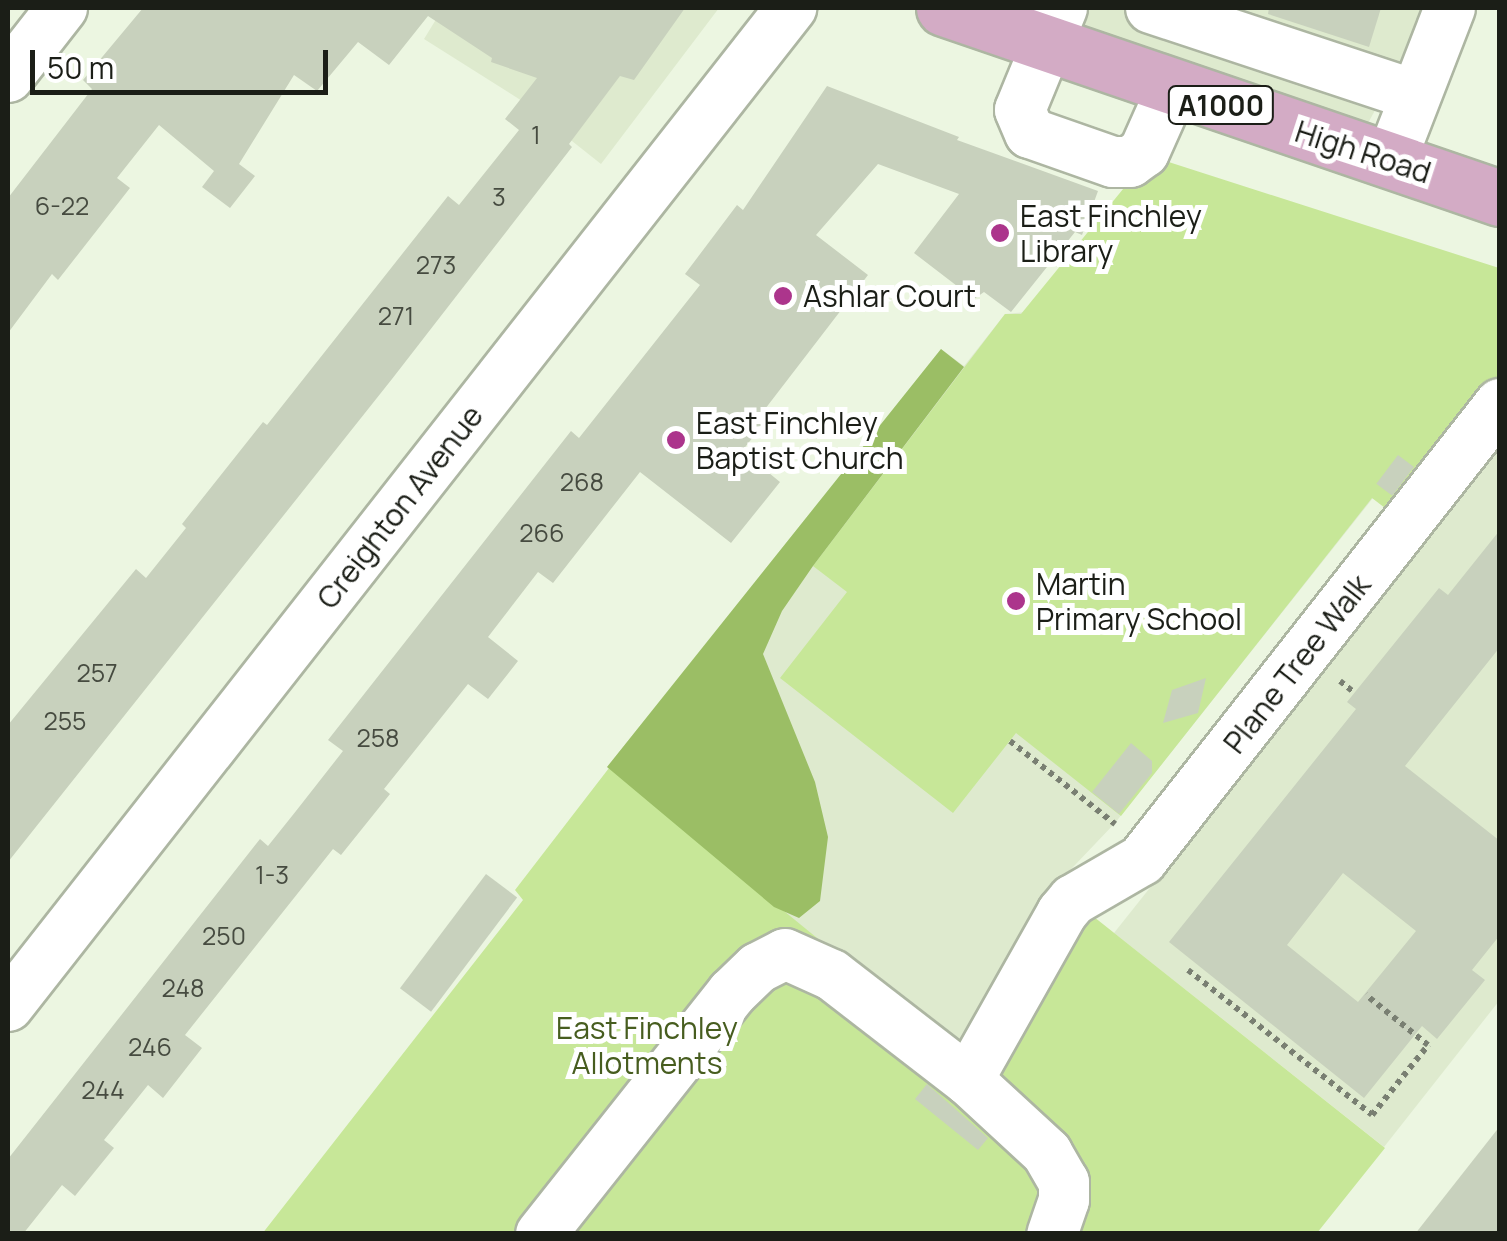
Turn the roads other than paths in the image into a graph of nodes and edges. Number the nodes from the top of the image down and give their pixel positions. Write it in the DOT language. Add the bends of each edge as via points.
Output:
graph roads {
  1 [pos="62,8"];
  2 [pos="791,8"];
  3 [pos="944,8"];
  4 [pos="1151,8"];
  5 [pos="1450,8"];
  6 [pos="1055,26"];
  7 [pos="8,76"];
  8 [pos="1172,89"];
  9 [pos="1414,95"];
  10 [pos="1391,160"];
  11 [pos="1500,198"];
  12 [pos="1500,404"];
  13 [pos="8,1006"];
  14 [pos="968,1080"];
  15 [pos="541,1234"];
  16 [pos="1052,1234"];
  1 -- 7 [label="street"];
  2 -- 13 [label="street, Creighton Avenue"];
  3 -- 6 [label="main road, High Road / A1000"];
  4 -- 9 [label="street"];
  5 -- 9 [label="street"];
  6 -- 8 [label="main road, High Road / A1000"];
  6 -- 8 [label="street" via="1020,110 1030,134 1130,162 1144,152"];
  8 -- 10 [label="main road, High Road / A1000"];
  9 -- 10 [label="street"];
  10 -- 11 [label="main road, High Road / A1000"];
  12 -- 14 [label="street, Plane Tree Walk" via="1142,860 1073,900"];
  14 -- 15 [label="street" via="832,975 785,954 758,968 732,994"];
  14 -- 16 [label="street" via="1059,1168 1064,1200"];
}
